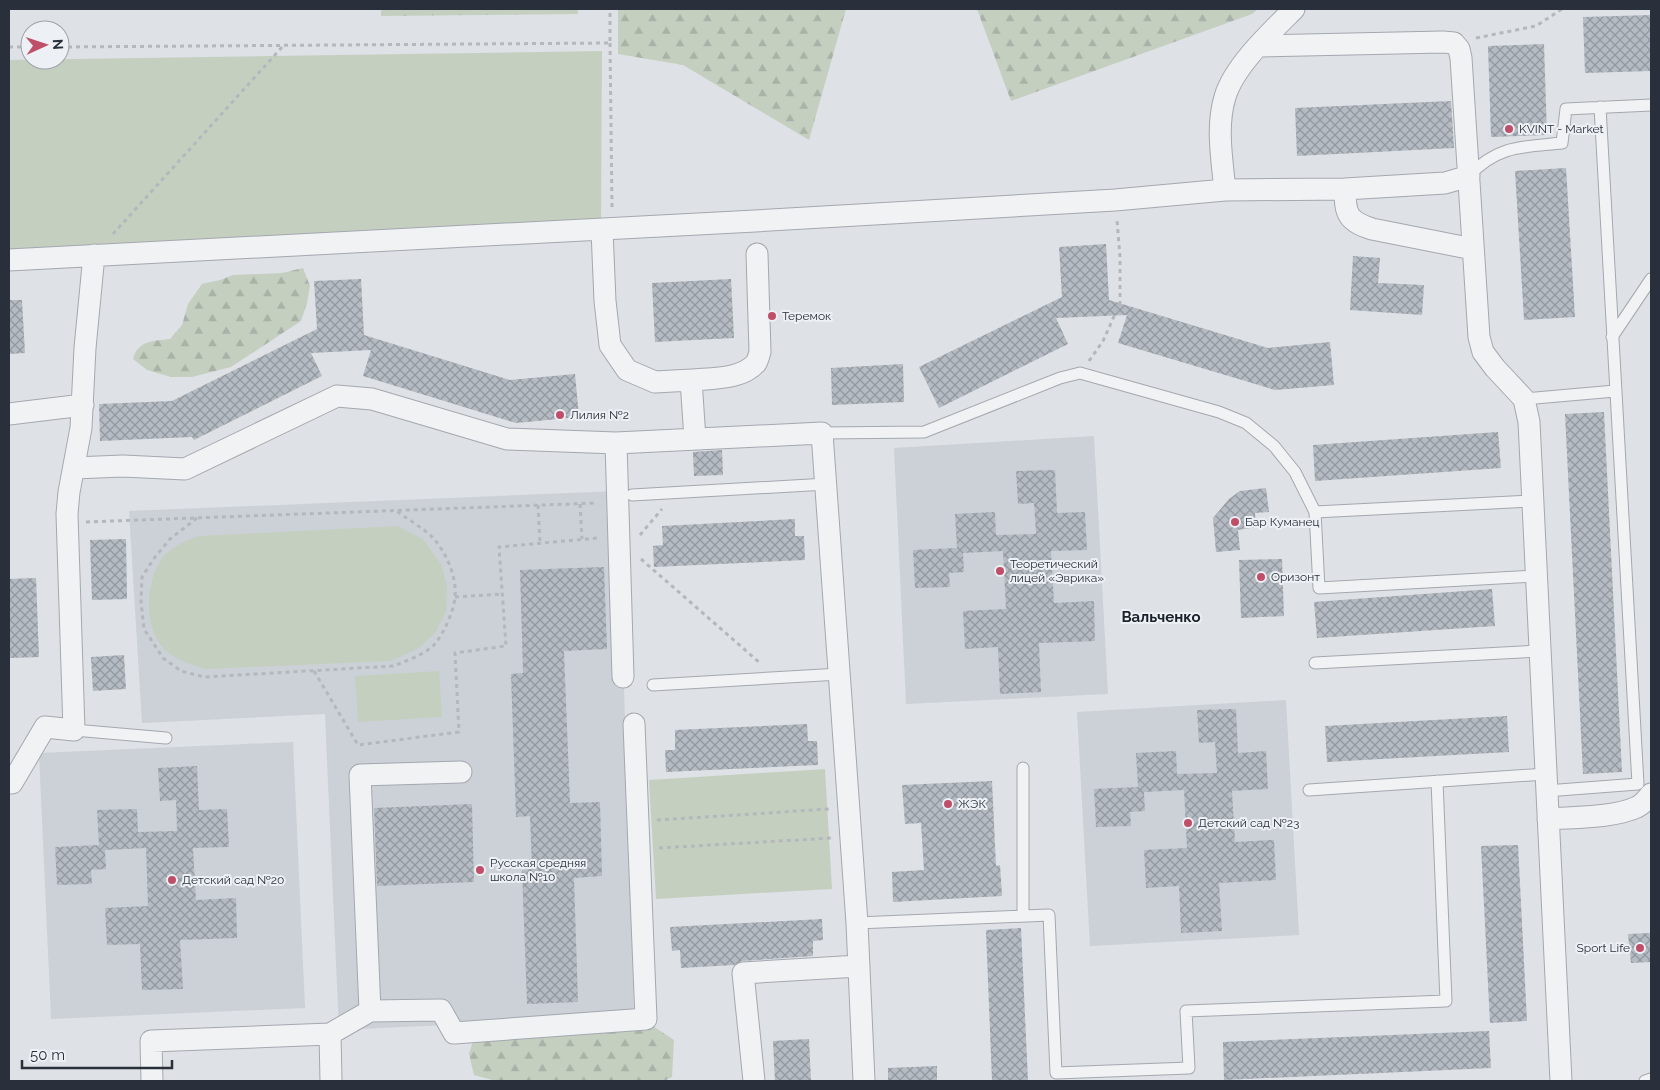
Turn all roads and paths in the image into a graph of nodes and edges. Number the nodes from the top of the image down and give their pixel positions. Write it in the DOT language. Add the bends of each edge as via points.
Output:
graph roads {
  1 [pos="610,9"];
  2 [pos="1294,9"];
  3 [pos="1562,9"];
  4 [pos="610,43"];
  5 [pos="1454,43"];
  6 [pos="284,46"];
  7 [pos="1258,46"];
  8 [pos="70,47"];
  9 [pos="1651,105"];
  10 [pos="1600,107"];
  11 [pos="1469,176"];
  12 [pos="1345,189"];
  13 [pos="1225,190"];
  14 [pos="1115,200"];
  15 [pos="607,229"];
  16 [pos="1474,249"];
  17 [pos="757,254"];
  18 [pos="94,255"];
  19 [pos="9,260"];
  20 [pos="1651,279"];
  21 [pos="1612,337"];
  22 [pos="1080,374"];
  23 [pos="691,380"];
  24 [pos="1615,391"];
  25 [pos="1524,400"];
  26 [pos="83,405"];
  27 [pos="9,414"];
  28 [pos="822,433"];
  29 [pos="695,439"];
  30 [pos="616,443"];
  31 [pos="74,468"];
  32 [pos="827,484"];
  33 [pos="676,494"];
  34 [pos="625,499"];
  35 [pos="1532,501"];
  36 [pos="580,504"];
  37 [pos="538,505"];
  38 [pos="395,510"];
  39 [pos="1315,512"];
  40 [pos="197,518"];
  41 [pos="84,522"];
  42 [pos="626,538"];
  43 [pos="582,539"];
  44 [pos="540,543"];
  45 [pos="636,554"];
  46 [pos="1536,576"];
  47 [pos="502,594"];
  48 [pos="455,597"];
  49 [pos="1540,651"];
  50 [pos="1315,663"];
  51 [pos="314,671"];
  52 [pos="840,674"];
  53 [pos="623,677"];
  54 [pos="777,678"];
  55 [pos="653,686"];
  56 [pos="634,724"];
  57 [pos="74,730"];
  58 [pos="166,738"];
  59 [pos="1022,768"];
  60 [pos="461,772"];
  61 [pos="1437,781"];
  62 [pos="1546,782"];
  63 [pos="9,783"];
  64 [pos="1309,790"];
  65 [pos="1651,794"];
  66 [pos="848,808"];
  67 [pos="1548,818"];
  68 [pos="651,820"];
  69 [pos="850,837"];
  70 [pos="653,848"];
  71 [pos="1023,916"];
  72 [pos="857,923"];
  73 [pos="858,966"];
  74 [pos="370,1011"];
  75 [pos="330,1034"];
  76 [pos="1651,1079"];
  77 [pos="152,1081"];
  78 [pos="331,1081"];
  79 [pos="754,1081"];
  80 [pos="864,1081"];
  81 [pos="1561,1081"];
  82 [pos="1645,1081"];
  1 -- 4 [label="path"];
  2 -- 7 [label="street"];
  3 -- 5 [label="path" via="1536,26"];
  4 -- 6 [label="path"];
  4 -- 15 [label="path"];
  5 -- 7 [label="street"];
  5 -- 11 [label="street" via="1461,58"];
  6 -- 8 [label="path"];
  6 -- 18 [label="path"];
  7 -- 13 [label="street" via="1232,78 1224,97 1221,143"];
  9 -- 10 [label="lane"];
  10 -- 11 [label="lane" via="1566,108 1562,143 1510,149 1486,160"];
  10 -- 21 [label="lane"];
  11 -- 12 [label="street" via="1445,182"];
  11 -- 16 [label="street"];
  12 -- 13 [label="street"];
  12 -- 16 [label="street" via="1349,214 1356,224"];
  13 -- 14 [label="street"];
  14 -- 15 [label="street"];
  14 -- 22 [label="path" via="1120,303 1104,342"];
  15 -- 18 [label="street"];
  15 -- 23 [label="street" via="605,301 610,345 627,370 655,382"];
  16 -- 25 [label="street" via="1479,336 1483,352"];
  17 -- 23 [label="street" via="760,352 756,362 747,370 731,376"];
  18 -- 19 [label="street"];
  18 -- 26 [label="street"];
  20 -- 21 [label="lane"];
  21 -- 24 [label="lane"];
  22 -- 28 [label="lane" via="1060,378 924,432"];
  22 -- 39 [label="lane" via="1220,412 1246,423 1274,446 1295,472"];
  23 -- 29 [label="street"];
  24 -- 25 [label="lane"];
  24 -- 62 [label="lane" via="1638,784"];
  25 -- 35 [label="street" via="1529,422"];
  26 -- 27 [label="street"];
  26 -- 31 [label="street"];
  28 -- 29 [label="street"];
  28 -- 32 [label="street"];
  29 -- 30 [label="street"];
  30 -- 31 [label="street" via="507,439 372,399 338,396 185,469"];
  30 -- 34 [label="street"];
  31 -- 57 [label="street" via="67,514"];
  32 -- 33 [label="lane"];
  32 -- 52 [label="street"];
  33 -- 34 [label="lane"];
  33 -- 42 [label="path"];
  34 -- 36 [label="path"];
  34 -- 42 [label="street"];
  35 -- 39 [label="lane"];
  35 -- 46 [label="street"];
  36 -- 37 [label="path"];
  36 -- 43 [label="path"];
  37 -- 38 [label="path"];
  37 -- 44 [label="path"];
  38 -- 40 [label="path"];
  38 -- 48 [label="path" via="432,537 443,551 451,571"];
  39 -- 46 [label="lane" via="1318,588"];
  40 -- 41 [label="path"];
  40 -- 51 [label="path" via="170,539 142,577 144,629 163,658 181,671 204,677"];
  42 -- 43 [label="path"];
  42 -- 53 [label="street"];
  43 -- 44 [label="path"];
  44 -- 47 [label="path" via="499,547"];
  45 -- 54 [label="path"];
  46 -- 49 [label="street"];
  47 -- 48 [label="path"];
  47 -- 51 [label="path" via="506,646 455,653 459,732 358,745"];
  48 -- 51 [label="path" via="446,626 438,639 415,657 393,666"];
  49 -- 50 [label="lane"];
  49 -- 62 [label="street"];
  52 -- 54 [label="lane"];
  52 -- 66 [label="street"];
  54 -- 55 [label="lane"];
  56 -- 74 [label="street" via="646,1019 454,1032 441,1010"];
  57 -- 58 [label="lane"];
  57 -- 63 [label="street" via="45,728 12,783"];
  59 -- 71 [label="lane"];
  60 -- 74 [label="street" via="360,775"];
  61 -- 62 [label="lane"];
  61 -- 64 [label="lane"];
  61 -- 71 [label="lane" via="1446,1001 1186,1011 1189,1068 1056,1073 1049,915"];
  62 -- 67 [label="street"];
  65 -- 67 [label="street" via="1639,806 1628,811"];
  66 -- 68 [label="path"];
  66 -- 69 [label="street"];
  67 -- 81 [label="street"];
  69 -- 70 [label="path"];
  69 -- 72 [label="street"];
  71 -- 72 [label="lane"];
  72 -- 73 [label="street"];
  73 -- 79 [label="street" via="743,973"];
  73 -- 80 [label="street"];
  74 -- 75 [label="street"];
  75 -- 77 [label="street" via="151,1041"];
  75 -- 78 [label="street"];
  76 -- 82 [label="lane"];
}
